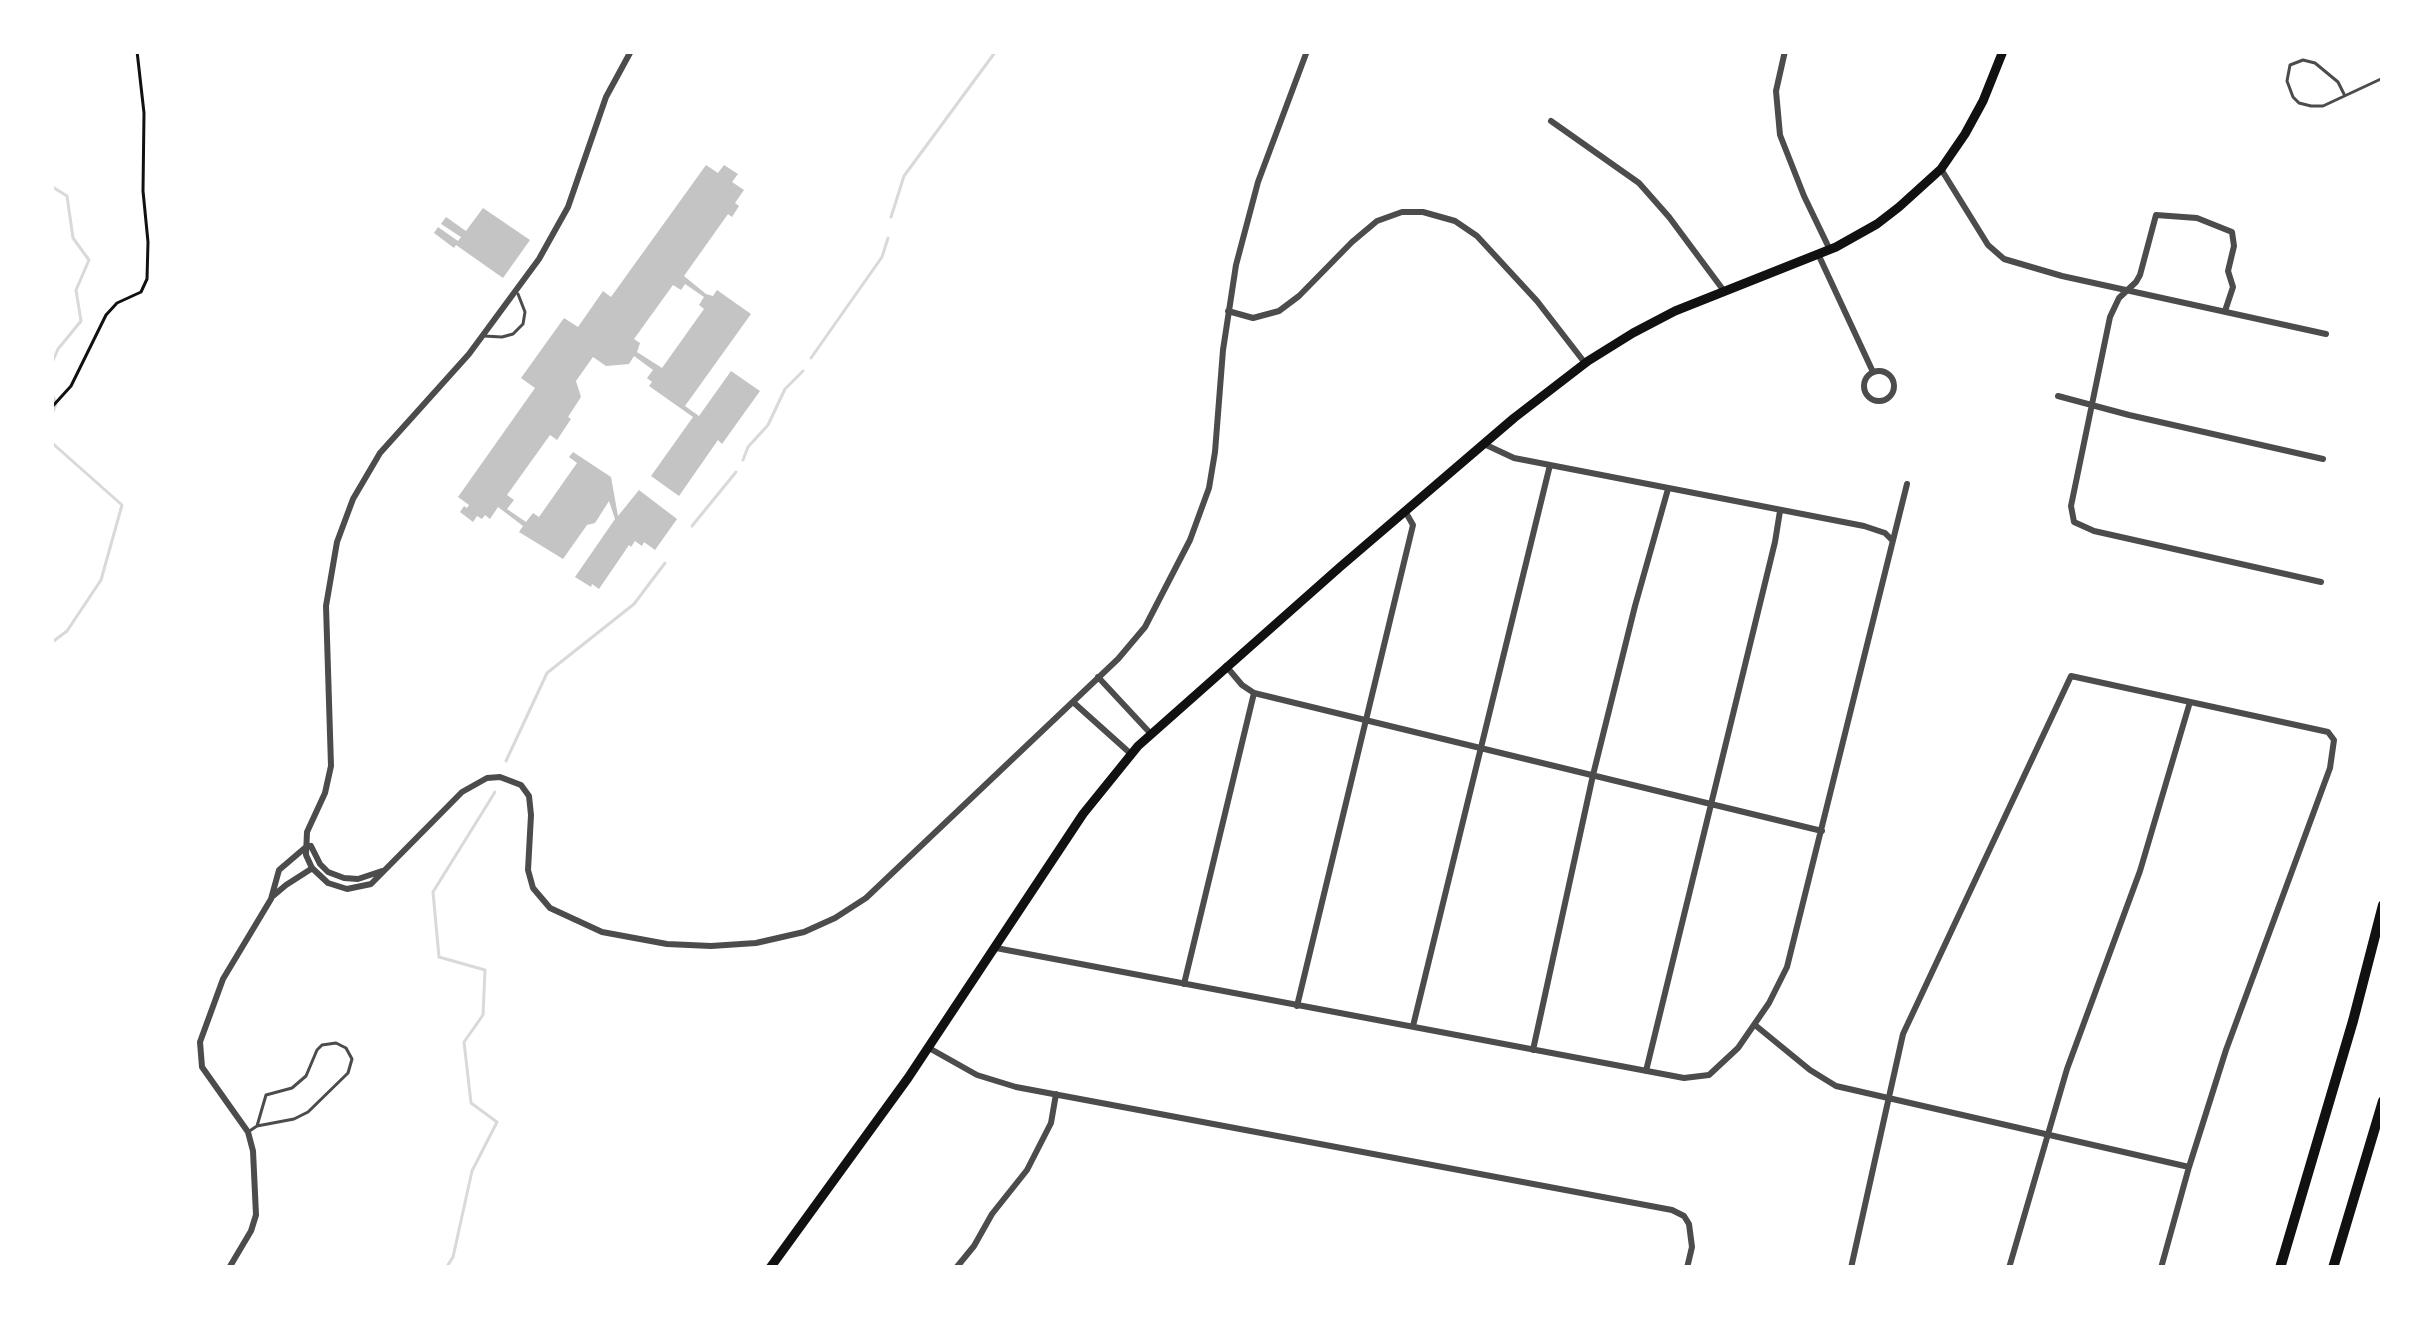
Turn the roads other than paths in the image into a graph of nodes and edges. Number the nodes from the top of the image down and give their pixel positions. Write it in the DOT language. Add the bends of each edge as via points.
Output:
graph roads {
  1 [pos="631,51"];
  2 [pos="1307,51"];
  3 [pos="1784,51"];
  4 [pos="2003,51"];
  5 [pos="2383,78"];
  6 [pos="2344,94"];
  7 [pos="1551,121"];
  8 [pos="1941,169"];
  9 [pos="1825,252"];
  10 [pos="516,290"];
  11 [pos="1724,291"];
  12 [pos="2129,291"];
  13 [pos="1228,311"];
  14 [pos="2225,311"];
  15 [pos="2326,334"];
  16 [pos="483,336"];
  17 [pos="1585,363"];
  18 [pos="1873,372"];
  19 [pos="2058,396"];
  20 [pos="2093,406"];
  21 [pos="1484,444"];
  22 [pos="2324,458"];
  23 [pos="1550,465"];
  24 [pos="1906,484"];
  25 [pos="1668,489"];
  26 [pos="1780,511"];
  27 [pos="1405,512"];
  28 [pos="1892,540"];
  29 [pos="2321,582"];
  30 [pos="1226,665"];
  31 [pos="1098,677"];
  32 [pos="1254,693"];
  33 [pos="1073,702"];
  34 [pos="2190,702"];
  35 [pos="1367,722"];
  36 [pos="1151,734"];
  37 [pos="1482,748"];
  38 [pos="1131,754"];
  39 [pos="1593,775"];
  40 [pos="1710,803"];
  41 [pos="1822,831"];
  42 [pos="308,846"];
  43 [pos="316,866"];
  44 [pos="271,898"];
  45 [pos="2383,905"];
  46 [pos="994,947"];
  47 [pos="1184,984"];
  48 [pos="1297,1006"];
  49 [pos="1754,1025"];
  50 [pos="1413,1026"];
  51 [pos="928,1048"];
  52 [pos="1533,1050"];
  53 [pos="1646,1071"];
  54 [pos="1056,1094"];
  55 [pos="1889,1098"];
  56 [pos="2383,1101"];
  57 [pos="256,1126"];
  58 [pos="248,1132"];
  59 [pos="2049,1134"];
  60 [pos="2189,1166"];
  61 [pos="957,1267"];
  62 [pos="229,1268"];
  63 [pos="770,1268"];
  64 [pos="967,1268"];
  65 [pos="1687,1268"];
  66 [pos="1851,1268"];
  67 [pos="2009,1268"];
  68 [pos="2161,1268"];
  69 [pos="2280,1268"];
  70 [pos="2333,1268"];
  1 -- 10 [label="street" via="556,230"];
  2 -- 13 [label="street" via="1258,182"];
  3 -- 9 [label="street" via="1780,135"];
  4 -- 8 [label="main road" via="1984,101"];
  5 -- 6 [label="lane"];
  6 -- 6 [label="lane" via="2315,63 2290,65 2287,81 2299,103 2323,106"];
  7 -- 11 [label="street" via="1639,183"];
  8 -- 9 [label="main road" via="1877,224"];
  8 -- 12 [label="street" via="2004,260"];
  9 -- 11 [label="main road"];
  9 -- 18 [label="street"];
  10 -- 16 [label="street"];
  10 -- 16 [label="lane" via="523,324 502,338"];
  11 -- 17 [label="main road"];
  12 -- 14 [label="street"];
  12 -- 14 [label="street" via="2156,215 2198,218 2232,232"];
  12 -- 20 [label="street" via="2110,316"];
  13 -- 17 [label="street" via="1253,318 1279,311 1377,221 1423,212 1477,236"];
  13 -- 31 [label="street" via="1205,500 1149,620"];
  14 -- 15 [label="street"];
  16 -- 42 [label="street" via="380,453 344,520 325,627 332,766"];
  17 -- 21 [label="main road"];
  18 -- 18 [label="street" via="1893,379 1886,399 1866,392"];
  19 -- 20 [label="street"];
  20 -- 22 [label="street"];
  20 -- 29 [label="street" via="2074,522"];
  21 -- 23 [label="street"];
  21 -- 27 [label="main road"];
  23 -- 25 [label="street"];
  23 -- 37 [label="street"];
  24 -- 28 [label="street"];
  25 -- 26 [label="street"];
  25 -- 39 [label="street"];
  26 -- 28 [label="street" via="1875,529"];
  26 -- 40 [label="street"];
  27 -- 30 [label="main road"];
  27 -- 35 [label="street" via="1413,525"];
  28 -- 41 [label="street"];
  30 -- 32 [label="street"];
  30 -- 36 [label="main road"];
  31 -- 33 [label="street"];
  31 -- 36 [label="street"];
  32 -- 35 [label="street"];
  32 -- 47 [label="street"];
  33 -- 38 [label="street"];
  33 -- 43 [label="street" via="866,898 787,936 697,946 602,932 565,917 543,903 530,879 529,796 500,777 462,792 386,869 358,879"];
  34 -- 55 [label="street" via="2071,676 1903,1034"];
  34 -- 59 [label="street"];
  34 -- 60 [label="street" via="2319,730 2333,737 2334,750"];
  35 -- 37 [label="street"];
  35 -- 48 [label="street"];
  36 -- 38 [label="main road"];
  37 -- 39 [label="street"];
  37 -- 50 [label="street"];
  38 -- 46 [label="main road"];
  39 -- 40 [label="street"];
  39 -- 52 [label="street"];
  40 -- 41 [label="street"];
  40 -- 53 [label="street"];
  41 -- 49 [label="street" via="1787,967"];
  42 -- 43 [label="street"];
  42 -- 44 [label="street" via="279,869"];
  43 -- 44 [label="street"];
  44 -- 58 [label="street" via="223,979 200,1042 202,1066"];
  45 -- 69 [label="highway"];
  46 -- 47 [label="street"];
  46 -- 51 [label="main road"];
  47 -- 48 [label="street"];
  48 -- 50 [label="street"];
  49 -- 53 [label="street" via="1708,1075"];
  49 -- 55 [label="street" via="1824,1081"];
  50 -- 52 [label="street"];
  51 -- 54 [label="street" via="986,1078"];
  51 -- 63 [label="main road"];
  52 -- 53 [label="street"];
  54 -- 61 [label="street" via="1033,1160"];
  54 -- 65 [label="street" via="1668,1208 1690,1224"];
  55 -- 59 [label="street"];
  55 -- 66 [label="street"];
  56 -- 70 [label="highway"];
  57 -- 57 [label="lane" via="308,1112 349,1073 346,1048 322,1045 306,1076 266,1095"];
  57 -- 58 [label="lane"];
  58 -- 62 [label="street" via="256,1215"];
  59 -- 60 [label="street"];
  59 -- 67 [label="street"];
  60 -- 68 [label="street"];
  61 -- 64 [label="street"];
}
